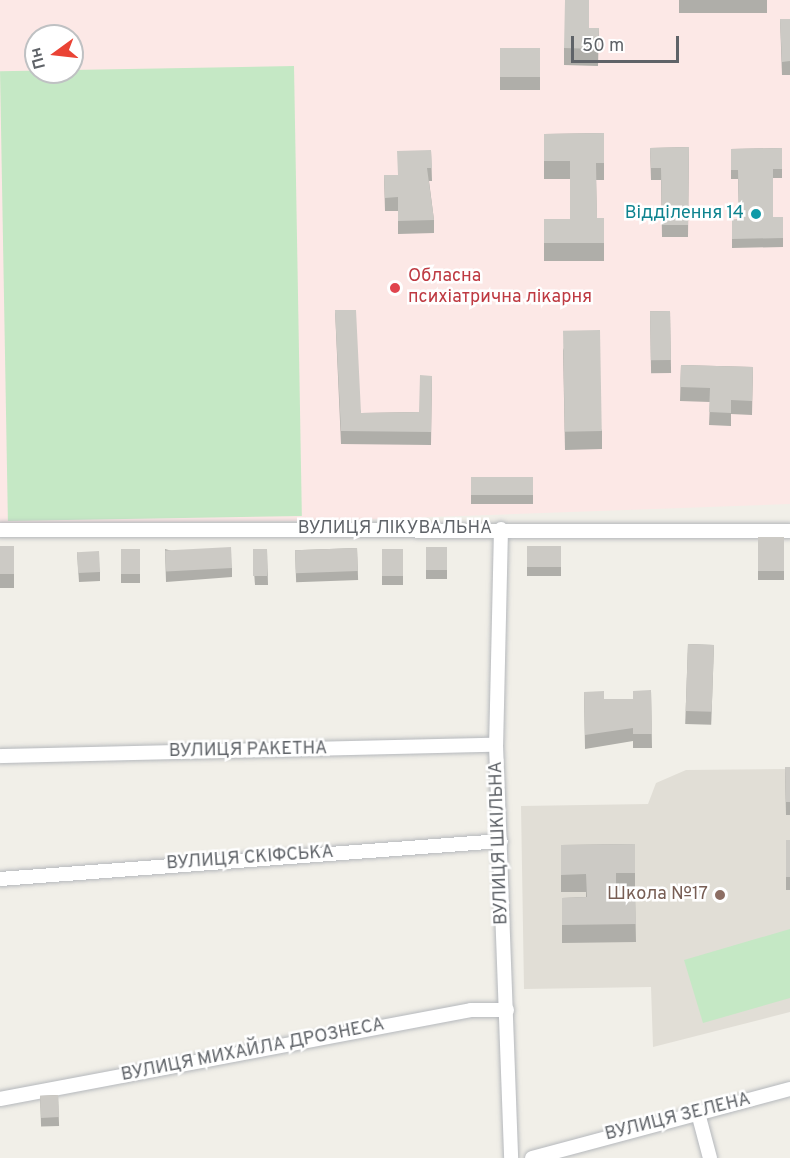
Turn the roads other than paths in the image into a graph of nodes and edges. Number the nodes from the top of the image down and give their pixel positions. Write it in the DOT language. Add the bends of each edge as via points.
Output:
graph roads {
  1 [pos="501,529"];
  2 [pos="0,530"];
  3 [pos="790,531"];
  4 [pos="496,745"];
  5 [pos="0,756"];
  6 [pos="501,841"];
  7 [pos="0,879"];
  8 [pos="507,1010"];
  9 [pos="790,1089"];
  10 [pos="0,1099"];
  11 [pos="698,1113"];
  12 [pos="511,1158"];
  13 [pos="532,1158"];
  14 [pos="710,1158"];
  1 -- 2 [label="street, ВУЛИЦЯ ЛІКУВАЛЬНА" via="159,534"];
  1 -- 3 [label="street, ВУЛИЦЯ ЛІКУВАЛЬНА"];
  1 -- 4 [label="street, ВУЛИЦЯ ШКІЛЬНА"];
  4 -- 5 [label="street, ВУЛИЦЯ РАКЕТНА"];
  4 -- 6 [label="street, ВУЛИЦЯ ШКІЛЬНА"];
  6 -- 7 [label="street, ВУЛИЦЯ СКІФСЬКА"];
  6 -- 8 [label="street, ВУЛИЦЯ ШКІЛЬНА"];
  8 -- 10 [label="street, ВУЛИЦЯ МИХАЙЛА ДРОЗНЕСА" via="471,1010"];
  8 -- 12 [label="street, ВУЛИЦЯ ШКІЛЬНА"];
  9 -- 11 [label="street, ВУЛИЦЯ ЗЕЛЕНА"];
  11 -- 13 [label="street, ВУЛИЦЯ ЗЕЛЕНА"];
  11 -- 14 [label="street"];
}
